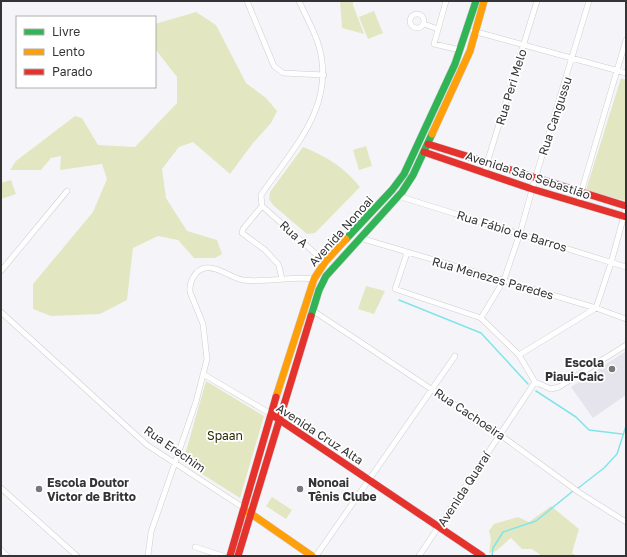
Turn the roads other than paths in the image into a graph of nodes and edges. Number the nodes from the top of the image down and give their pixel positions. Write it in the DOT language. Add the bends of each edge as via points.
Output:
graph roads {
  1 [pos="247,1"];
  2 [pos="299,1"];
  3 [pos="446,1"];
  4 [pos="476,1"];
  5 [pos="484,1"];
  6 [pos="537,1"];
  7 [pos="589,1"];
  8 [pos="424,24"];
  9 [pos="438,29"];
  10 [pos="467,29"];
  11 [pos="475,32"];
  12 [pos="626,40"];
  13 [pos="523,46"];
  14 [pos="460,50"];
  15 [pos="573,59"];
  16 [pos="616,70"];
  17 [pos="626,73"];
  18 [pos="324,75"];
  19 [pos="428,125"];
  20 [pos="428,144"];
  21 [pos="424,152"];
  22 [pos="487,164"];
  23 [pos="484,173"];
  24 [pos="535,178"];
  25 [pos="532,189"];
  26 [pos="67,191"];
  27 [pos="581,193"];
  28 [pos="398,196"];
  29 [pos="578,203"];
  30 [pos="262,206"];
  31 [pos="626,207"];
  32 [pos="625,216"];
  33 [pos="520,233"];
  34 [pos="360,238"];
  35 [pos="407,253"];
  36 [pos="325,262"];
  37 [pos="611,262"];
  38 [pos="626,267"];
  39 [pos="1,271"];
  40 [pos="282,279"];
  41 [pos="314,279"];
  42 [pos="504,280"];
  43 [pos="596,308"];
  44 [pos="312,310"];
  45 [pos="1,312"];
  46 [pos="481,318"];
  47 [pos="626,319"];
  48 [pos="626,345"];
  49 [pos="519,355"];
  50 [pos="455,356"];
  51 [pos="203,374"];
  52 [pos="535,382"];
  53 [pos="432,388"];
  54 [pos="271,414"];
  55 [pos="278,420"];
  56 [pos="499,434"];
  57 [pos="176,465"];
  58 [pos="370,480"];
  59 [pos="1,488"];
  60 [pos="244,508"];
  61 [pos="251,513"];
  62 [pos="626,522"];
  63 [pos="439,527"];
  64 [pos="195,546"];
  65 [pos="1,550"];
  66 [pos="7,556"];
  67 [pos="77,556"];
  68 [pos="148,556"];
  69 [pos="223,556"];
  70 [pos="230,556"];
  71 [pos="238,556"];
  72 [pos="312,556"];
  73 [pos="316,556"];
  74 [pos="419,556"];
  75 [pos="482,556"];
  1 -- 18 [label="street" via="274,66 283,73"];
  2 -- 18 [label="street" via="317,41"];
  3 -- 9 [label="street"];
  4 -- 10 [label="main road, Avenida Nonoai"];
  5 -- 11 [label="main road, Avenida Nonoai"];
  6 -- 13 [label="street, Rua Peri Melo"];
  7 -- 15 [label="street, Rua Cangussu"];
  8 -- 9 [label="street"];
  9 -- 14 [label="street" via="434,44"];
  10 -- 11 [label="street"];
  10 -- 14 [label="main road, Avenida Nonoai"];
  11 -- 13 [label="street"];
  11 -- 20 [label="main road, Avenida Nonoai" via="470,51"];
  12 -- 16 [label="street"];
  13 -- 15 [label="street"];
  13 -- 22 [label="street, Rua Peri Melo"];
  14 -- 19 [label="main road, Avenida Nonoai"];
  15 -- 16 [label="street"];
  15 -- 24 [label="street, Rua Cangussu"];
  16 -- 17 [label="street"];
  16 -- 27 [label="street"];
  18 -- 30 [label="street" via="322,95 312,121 261,194"];
  19 -- 21 [label="main road" via="430,129 422,149"];
  19 -- 36 [label="main road, Avenida Nonoai" via="404,174 392,190"];
  20 -- 21 [label="main road, Avenida Nonoai"];
  20 -- 22 [label="main road, Avenida São Sebastião"];
  21 -- 23 [label="main road, Avenida São Sebastião"];
  21 -- 28 [label="main road, Avenida Nonoai" via="413,175"];
  22 -- 23 [label="street, Rua Peri Melo"];
  22 -- 24 [label="main road, Avenida São Sebastião"];
  23 -- 25 [label="main road, Avenida São Sebastião"];
  24 -- 25 [label="street, Rua Cangussu"];
  24 -- 27 [label="main road, Avenida São Sebastião"];
  25 -- 29 [label="main road, Avenida São Sebastião"];
  25 -- 33 [label="street, Rua Cangussu"];
  26 -- 39 [label="street"];
  27 -- 29 [label="street"];
  27 -- 31 [label="main road, Avenida São Sebastião"];
  28 -- 33 [label="street, Rua Fábio de Barros"];
  28 -- 34 [label="main road, Avenida Nonoai"];
  29 -- 32 [label="main road, Avenida São Sebastião"];
  30 -- 36 [label="street, Rua A"];
  30 -- 40 [label="street" via="242,233 265,250 278,265"];
  31 -- 32 [label="street"];
  32 -- 37 [label="street"];
  33 -- 37 [label="street, Rua Fábio de Barros"];
  33 -- 42 [label="street, Rua Cangussu"];
  34 -- 35 [label="street, Rua Menezes Paredes"];
  34 -- 44 [label="main road, Avenida Nonoai" via="326,276"];
  35 -- 42 [label="street, Rua Menezes Paredes"];
  35 -- 46 [label="street" via="396,289"];
  36 -- 41 [label="main road, Avenida Nonoai"];
  37 -- 38 [label="street, Rua Fábio de Barros"];
  37 -- 43 [label="street"];
  40 -- 41 [label="street"];
  40 -- 51 [label="street" via="241,279 210,268 201,270 194,277 190,292 203,324 206,344 207,359"];
  41 -- 54 [label="main road, Avenida Nonoai"];
  42 -- 43 [label="street, Rua Menezes Paredes"];
  42 -- 46 [label="street, Rua Cangussu"];
  43 -- 47 [label="street, Rua Menezes Paredes"];
  43 -- 49 [label="street"];
  44 -- 53 [label="street, Rua Cachoeira"];
  44 -- 55 [label="main road, Avenida Nonoai"];
  45 -- 57 [label="street, Rua Erechim" via="147,445"];
  46 -- 49 [label="street"];
  48 -- 52 [label="street" via="559,387 551,389"];
  49 -- 52 [label="street"];
  50 -- 53 [label="street"];
  51 -- 54 [label="street, Avenida Cruz Alta"];
  51 -- 57 [label="street"];
  52 -- 56 [label="street, Avenida Quaraí"];
  53 -- 56 [label="street, Rua Cachoeira"];
  53 -- 58 [label="street"];
  54 -- 55 [label="main road, Avenida Cruz Alta"];
  54 -- 60 [label="main road, Avenida Nonoai"];
  55 -- 58 [label="main road, Avenida Cruz Alta"];
  55 -- 61 [label="main road, Avenida Nonoai"];
  56 -- 62 [label="street, Rua Cachoeira" via="580,493"];
  56 -- 63 [label="street, Avenida Quaraí"];
  57 -- 60 [label="street, Rua Erechim"];
  57 -- 68 [label="street" via="151,532"];
  58 -- 63 [label="main road, Avenida Cruz Alta"];
  58 -- 73 [label="street"];
  59 -- 67 [label="street"];
  60 -- 61 [label="main road, Rua Erechim"];
  60 -- 70 [label="main road, Avenida Nonoai"];
  61 -- 71 [label="main road, Avenida Nonoai"];
  61 -- 72 [label="main road, Rua Erechim"];
  63 -- 74 [label="street, Avenida Quaraí"];
  63 -- 75 [label="main road, Avenida Cruz Alta"];
  64 -- 69 [label="street"];
  65 -- 66 [label="street"];
}
